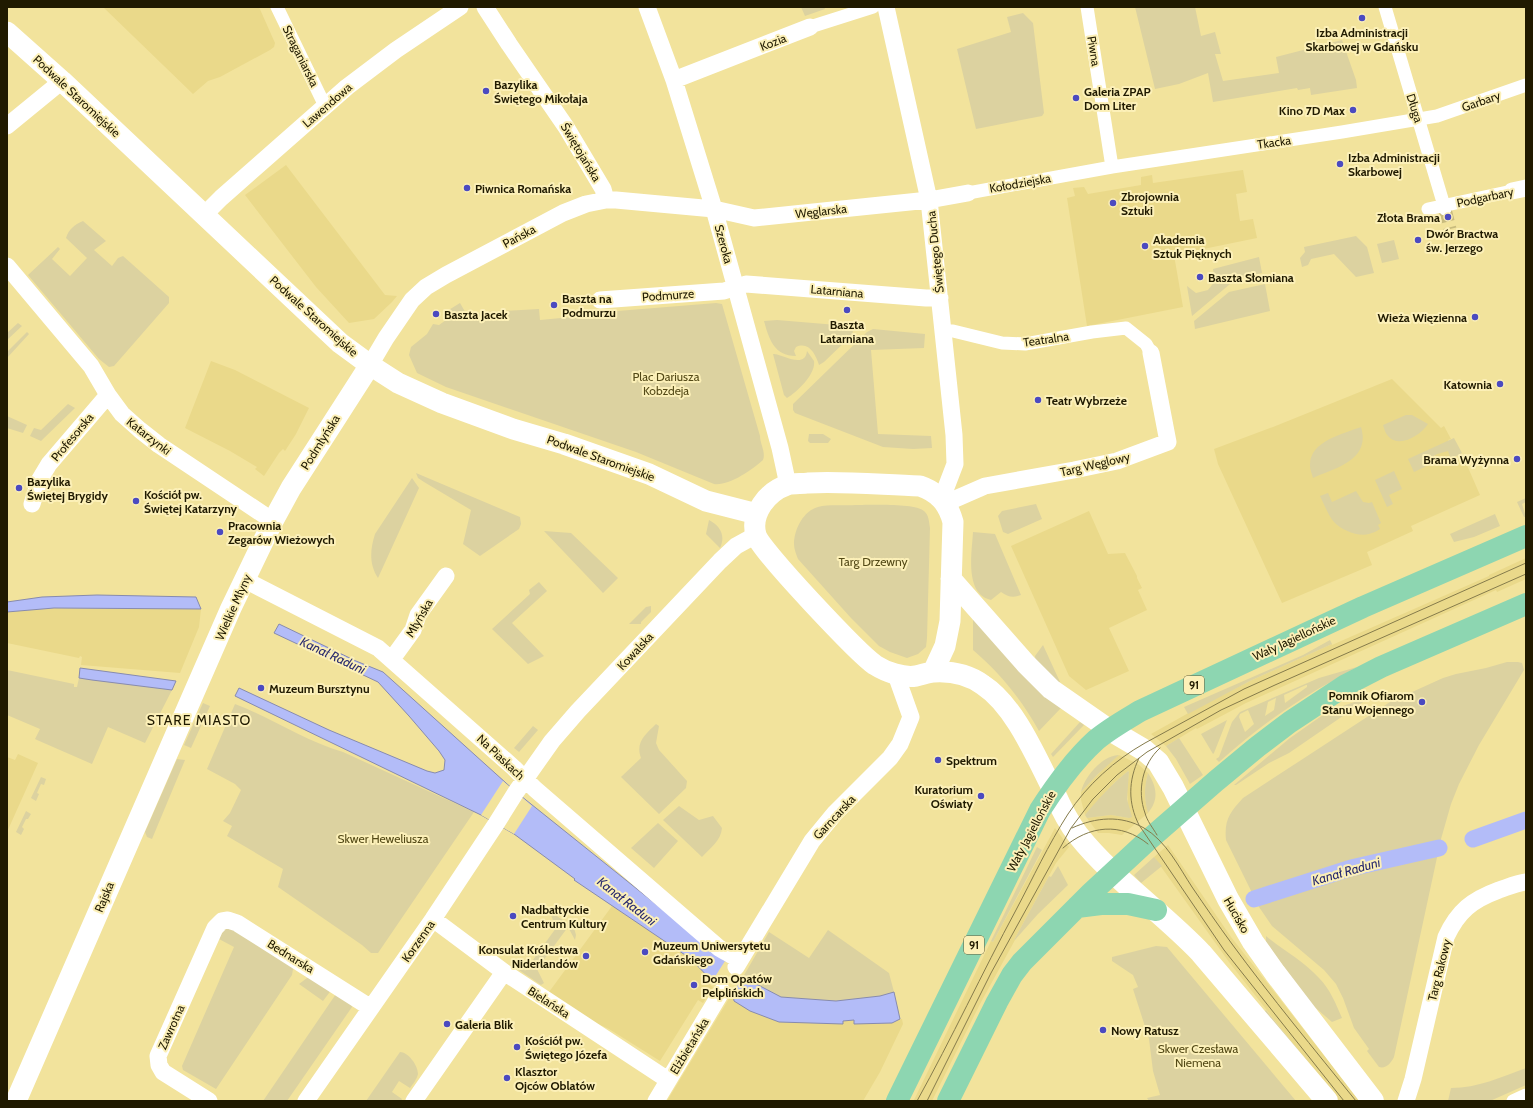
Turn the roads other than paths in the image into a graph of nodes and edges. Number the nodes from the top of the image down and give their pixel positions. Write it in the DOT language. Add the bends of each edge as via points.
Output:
graph roads {
  1 [pos="276,7"];
  2 [pos="460,7"];
  3 [pos="485,7"];
  4 [pos="647,7"];
  5 [pos="873,7"];
  6 [pos="886,7"];
  7 [pos="1087,7"];
  8 [pos="1385,7"];
  9 [pos="810,27"];
  10 [pos="7,32"];
  11 [pos="674,80"];
  12 [pos="62,81"];
  13 [pos="1526,85"];
  14 [pos="325,106"];
  15 [pos="1437,116"];
  16 [pos="1418,119"];
  17 [pos="7,126"];
  18 [pos="1112,166"];
  19 [pos="1519,190"];
  20 [pos="968,193"];
  21 [pos="606,200"];
  22 [pos="929,200"];
  23 [pos="1445,207"];
  24 [pos="714,209"];
  25 [pos="1428,209"];
  26 [pos="204,215"];
  27 [pos="7,266"];
  28 [pos="736,287"];
  29 [pos="940,298"];
  30 [pos="600,300"];
  31 [pos="1126,328"];
  32 [pos="943,331"];
  33 [pos="1151,353"];
  34 [pos="370,365"];
  35 [pos="108,396"];
  36 [pos="788,485"];
  37 [pos="944,501"];
  38 [pos="32,504"];
  39 [pos="757,514"];
  40 [pos="273,521"];
  41 [pos="756,535"];
  42 [pos="1526,536"];
  43 [pos="446,576"];
  44 [pos="951,578"];
  45 [pos="245,580"];
  46 [pos="1526,604"];
  47 [pos="392,659"];
  48 [pos="933,672"];
  49 [pos="896,675"];
  50 [pos="194,694"];
  51 [pos="1110,730"];
  52 [pos="520,786"];
  53 [pos="1052,790"];
  54 [pos="1184,809"];
  55 [pos="1113,872"];
  56 [pos="1526,882"];
  57 [pos="1077,907"];
  58 [pos="1156,910"];
  59 [pos="433,919"];
  60 [pos="213,933"];
  61 [pos="738,963"];
  62 [pos="504,972"];
  63 [pos="722,991"];
  64 [pos="371,1008"];
  65 [pos="668,1080"];
  66 [pos="1526,1095"];
  67 [pos="15,1099"];
  68 [pos="209,1101"];
  69 [pos="306,1101"];
  70 [pos="414,1101"];
  71 [pos="656,1101"];
  72 [pos="897,1101"];
  73 [pos="948,1101"];
  74 [pos="1327,1101"];
  75 [pos="1373,1101"];
  76 [pos="1406,1101"];
  77 [pos="1513,1101"];
  1 -- 14 [label="street, Straganiarska"];
  2 -- 14 [label="street, Lawendowa" via="396,50"];
  3 -- 21 [label="street, Świętojańska" via="566,127 603,189"];
  4 -- 11 [label="street, Szeroka"];
  5 -- 9 [label="street, Kozia"];
  6 -- 22 [label="street, Świętego Ducha"];
  7 -- 18 [label="street, Piwna"];
  8 -- 16 [label="street, Długa"];
  9 -- 11 [label="street, Kozia"];
  10 -- 12 [label="street, Podwale Staromiejskie"];
  11 -- 24 [label="street, Szeroka"];
  12 -- 17 [label="street"];
  12 -- 26 [label="street, Podwale Staromiejskie"];
  13 -- 15 [label="street, Garbary"];
  14 -- 26 [label="street, Lawendowa"];
  15 -- 16 [label="street, Tkacka"];
  16 -- 18 [label="street, Tkacka"];
  16 -- 23 [label="street, Długa"];
  18 -- 20 [label="street, Kołodziejska"];
  19 -- 23 [label="street, Podgarbary"];
  20 -- 22 [label="street, Kołodziejska"];
  21 -- 24 [label="street, Pańska"];
  21 -- 34 [label="street, Pańska" via="563,213 426,287 412,300"];
  22 -- 24 [label="street, Węglarska" via="754,218"];
  22 -- 29 [label="street, Świętego Ducha"];
  23 -- 25 [label="street, Podgarbary"];
  24 -- 28 [label="street, Szeroka"];
  26 -- 34 [label="street, Podwale Staromiejskie" via="340,343"];
  27 -- 35 [label="street, Katarzynki" via="91,366"];
  28 -- 29 [label="street, Latarniana" via="746,284"];
  28 -- 30 [label="street, Podmurze" via="724,291"];
  28 -- 36 [label="street, Szeroka"];
  29 -- 32 [label="street, Świętego Ducha"];
  31 -- 32 [label="street, Teatralna" via="1025,344 1002,343"];
  31 -- 33 [label="street, Targ Węglowy" via="1146,344"];
  32 -- 37 [label="street, Świętego Ducha" via="955,464"];
  33 -- 37 [label="street, Targ Węglowy" via="1168,442 1117,460 986,486"];
  34 -- 39 [label="street, Podwale Staromiejskie" via="442,403 641,472 706,501"];
  34 -- 40 [label="street, Podmłyńska" via="291,488"];
  35 -- 38 [label="street, Profesorska" via="49,464 40,479"];
  35 -- 40 [label="street, Katarzynki" via="122,414 140,430"];
  36 -- 37 [label="street" via="822,483 920,486 931,490"];
  36 -- 39 [label="street" via="773,491"];
  37 -- 44 [label="street" via="953,522"];
  39 -- 41 [label="street"];
  40 -- 45 [label="street, Wielkie Młyny"];
  41 -- 49 [label="street" via="777,564 851,643 874,665"];
  41 -- 52 [label="street, Kowalska" via="736,546 725,556 600,688 552,741"];
  42 -- 51 [label="main road, Wały Jagiellońskie / 91" via="1288,641 1140,711"];
  43 -- 47 [label="street, Młyńska" via="418,615 413,630"];
  44 -- 48 [label="street" via="950,621 945,646"];
  44 -- 51 [label="street" via="1051,689"];
  45 -- 47 [label="street, Na Piaskach" via="378,648"];
  45 -- 50 [label="street, Wielkie Młyny"];
  46 -- 54 [label="main road" via="1381,667 1346,685 1257,747"];
  47 -- 52 [label="street, Na Piaskach" via="509,762"];
  48 -- 49 [label="street" via="914,676"];
  48 -- 53 [label="street" via="966,676 992,692 1020,727"];
  49 -- 61 [label="street, Garncarska" via="911,717 900,744 890,758 835,813 812,841"];
  50 -- 67 [label="street, Rajska"];
  51 -- 53 [label="main road, Wały Jagiellońskie / 91" via="1082,754"];
  51 -- 54 [label="main road, Hucisko" via="1144,750 1158,762"];
  52 -- 59 [label="street, Korzenna"];
  52 -- 61 [label="street, Na Piaskach" via="541,794"];
  53 -- 55 [label="main road" via="1066,818 1079,836"];
  53 -- 72 [label="main road, Wały Jagiellońskie / 91" via="1030,828"];
  54 -- 55 [label="main road"];
  54 -- 75 [label="main road, Hucisko" via="1228,899 1253,942"];
  55 -- 57 [label="main road"];
  55 -- 58 [label="main road"];
  56 -- 76 [label="street, Targ Rakowy" via="1478,898 1454,921 1446,937"];
  57 -- 58 [label="main road" via="1128,904"];
  57 -- 73 [label="main road" via="1032,950 1012,975"];
  58 -- 74 [label="main road" via="1219,974"];
  59 -- 62 [label="street, Bielańska"];
  59 -- 64 [label="street, Korzenna"];
  60 -- 64 [label="street, Bednarska" via="222,921 237,923"];
  60 -- 68 [label="street, Zawrotna" via="158,1056 163,1072"];
  62 -- 65 [label="street, Bielańska"];
  62 -- 70 [label="street"];
  63 -- 65 [label="street, Elżbietańska"];
  64 -- 69 [label="street, Korzenna"];
  65 -- 71 [label="street, Elżbietańska"];
  66 -- 77 [label="street"];
}
